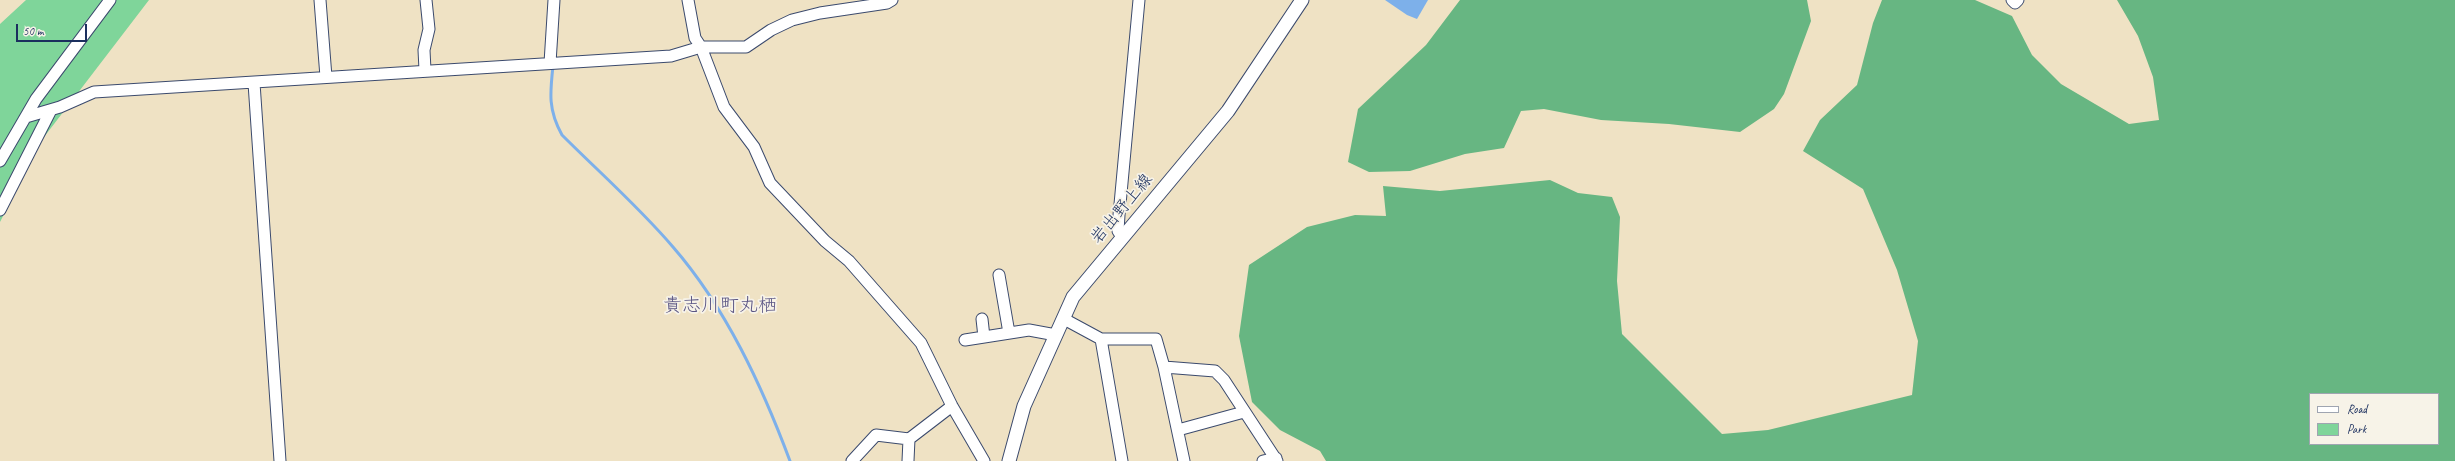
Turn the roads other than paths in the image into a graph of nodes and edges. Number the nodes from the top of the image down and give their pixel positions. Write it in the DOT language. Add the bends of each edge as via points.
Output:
graph roads {
  1 [pos="110,0"];
  2 [pos="320,0"];
  3 [pos="426,0"];
  4 [pos="554,0"];
  5 [pos="688,0"];
  6 [pos="892,0"];
  7 [pos="1139,0"];
  8 [pos="1302,0"];
  9 [pos="2012,0"];
  10 [pos="2018,0"];
  11 [pos="701,47"];
  12 [pos="550,63"];
  13 [pos="425,70"];
  14 [pos="326,77"];
  15 [pos="254,83"];
  16 [pos="51,110"];
  17 [pos="26,117"];
  18 [pos="0,161"];
  19 [pos="0,210"];
  20 [pos="1122,237"];
  21 [pos="999,275"];
  22 [pos="982,318"];
  23 [pos="1064,319"];
  24 [pos="1009,333"];
  25 [pos="1056,335"];
  26 [pos="984,337"];
  27 [pos="1101,339"];
  28 [pos="965,340"];
  29 [pos="1164,367"];
  30 [pos="952,406"];
  31 [pos="1244,412"];
  32 [pos="1178,430"];
  33 [pos="909,439"];
  34 [pos="1277,460"];
  35 [pos="280,461"];
  36 [pos="852,461"];
  37 [pos="908,461"];
  38 [pos="984,461"];
  39 [pos="1009,461"];
  40 [pos="1122,461"];
  41 [pos="1184,461"];
  42 [pos="1264,461"];
  1 -- 17 [label="street" via="67,56"];
  2 -- 14 [label="street"];
  3 -- 13 [label="street" via="430,29 424,50"];
  4 -- 12 [label="street"];
  5 -- 11 [label="street" via="695,38"];
  6 -- 11 [label="street" via="864,7 820,12 792,20 771,30 746,47"];
  7 -- 20 [label="street" via="1119,216 1118,231"];
  8 -- 20 [label="main road, 岩出野上線" via="1228,111"];
  9 -- 10 [label="street" via="2015,3"];
  11 -- 12 [label="street" via="671,56"];
  11 -- 30 [label="street" via="724,107 754,147 770,183 825,241 849,261 921,343"];
  12 -- 13 [label="street"];
  13 -- 14 [label="street"];
  14 -- 15 [label="street"];
  15 -- 16 [label="street" via="94,92"];
  15 -- 35 [label="street"];
  16 -- 17 [label="street"];
  16 -- 19 [label="street"];
  17 -- 18 [label="street"];
  20 -- 23 [label="main road, 岩出野上線" via="1073,297"];
  21 -- 24 [label="street"];
  22 -- 26 [label="street"];
  23 -- 25 [label="main road, 岩出野上線"];
  23 -- 27 [label="street"];
  24 -- 25 [label="street" via="1029,330"];
  24 -- 26 [label="street"];
  25 -- 39 [label="main road, 岩出野上線" via="1024,406"];
  26 -- 28 [label="street"];
  27 -- 29 [label="street" via="1156,339"];
  27 -- 40 [label="street"];
  29 -- 31 [label="street" via="1215,371 1224,380"];
  29 -- 32 [label="street"];
  30 -- 33 [label="street"];
  30 -- 38 [label="street"];
  31 -- 32 [label="street"];
  31 -- 34 [label="street"];
  32 -- 41 [label="street"];
  33 -- 36 [label="street" via="876,435"];
  33 -- 37 [label="street"];
  34 -- 42 [label="street"];
}
